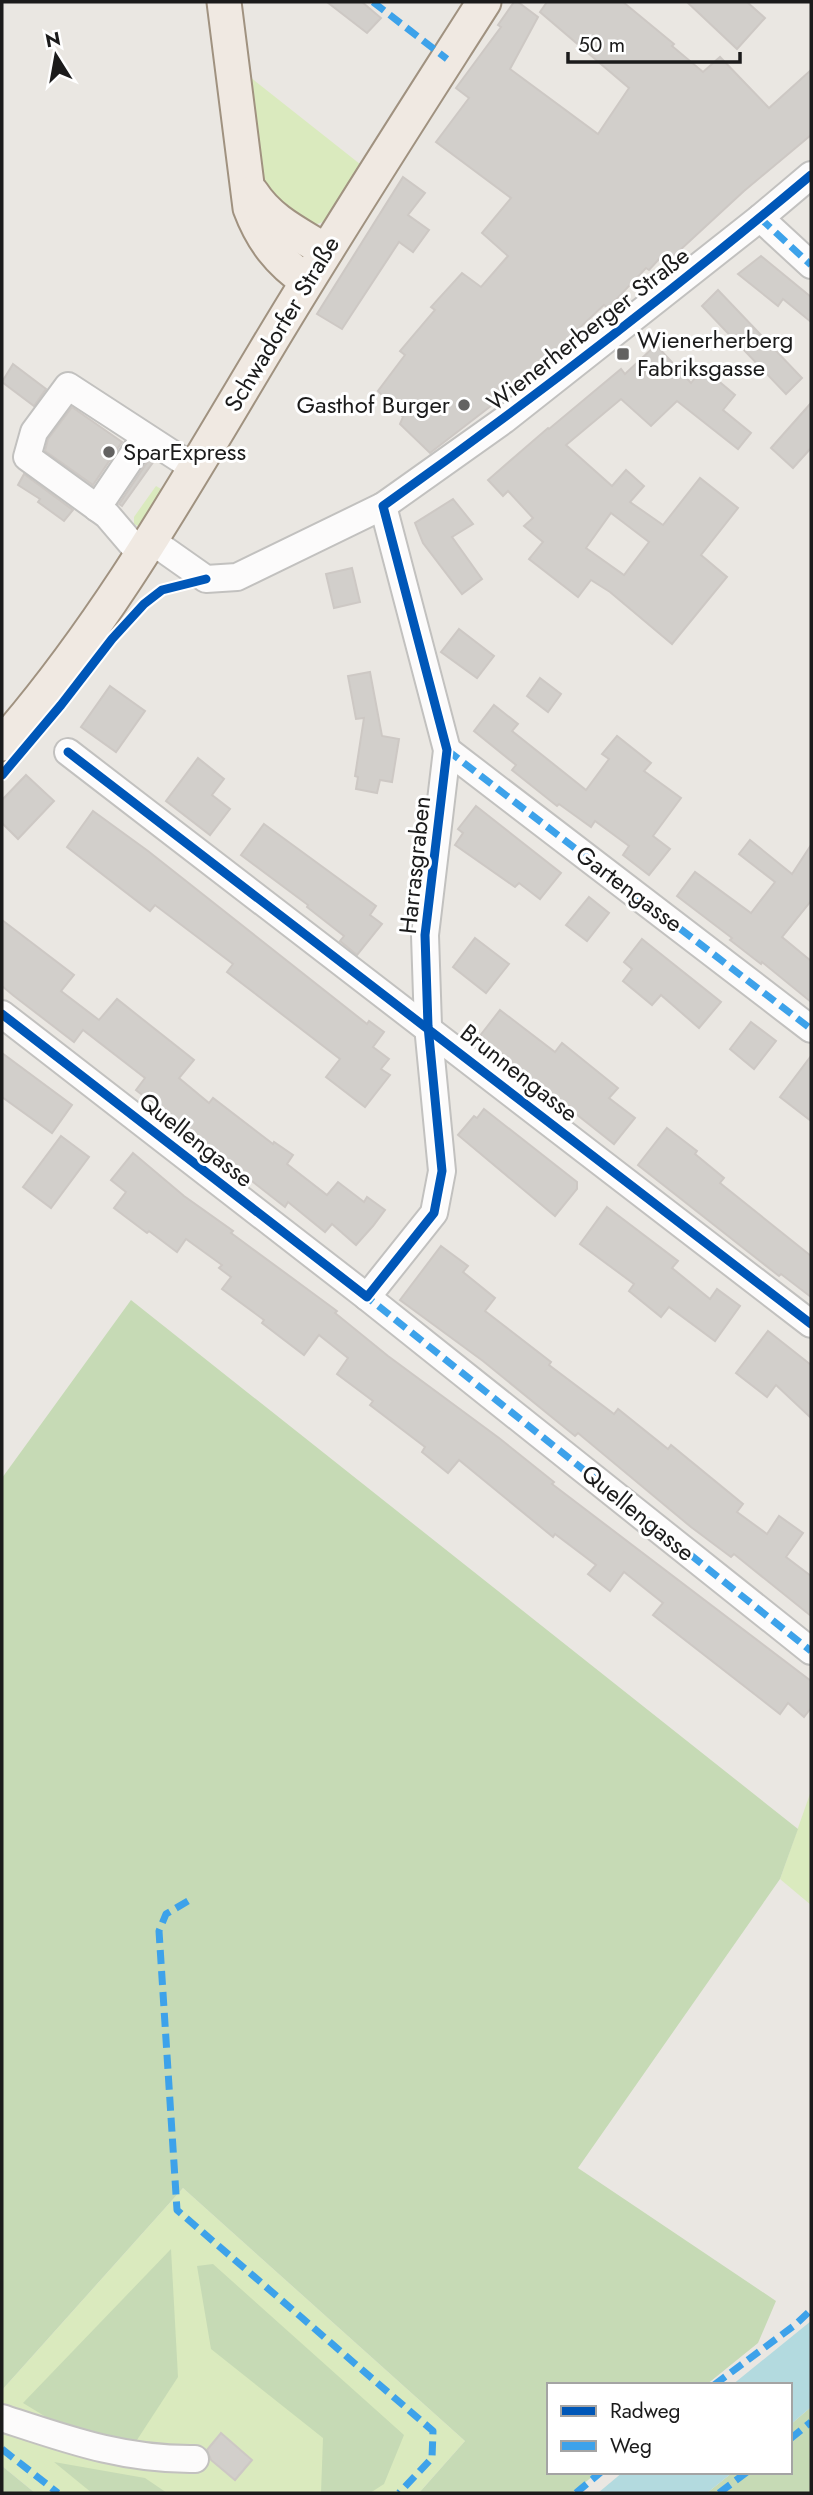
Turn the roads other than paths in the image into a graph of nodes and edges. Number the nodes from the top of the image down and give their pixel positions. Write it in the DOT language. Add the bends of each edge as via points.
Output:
graph roads {
  1 [pos="224,2"];
  2 [pos="484,2"];
  3 [pos="811,176"];
  4 [pos="245,182"];
  5 [pos="761,218"];
  6 [pos="326,251"];
  7 [pos="811,265"];
  8 [pos="307,281"];
  9 [pos="145,437"];
  10 [pos="194,468"];
  11 [pos="383,506"];
  12 [pos="97,508"];
  13 [pos="147,549"];
  14 [pos="2,744"];
  15 [pos="447,750"];
  16 [pos="68,752"];
  17 [pos="2,1014"];
  18 [pos="428,1026"];
  19 [pos="811,1029"];
  20 [pos="367,1297"];
  21 [pos="811,1324"];
  22 [pos="811,1651"];
  23 [pos="2,2418"];
  24 [pos="195,2459"];
  1 -- 4 [label="main road"];
  2 -- 6 [label="main road, Schwadorfer Straße"];
  3 -- 5 [label="street, Wienerherberger Straße"];
  4 -- 6 [label="main road" via="276,222"];
  4 -- 8 [label="main road" via="260,234"];
  5 -- 7 [label="street"];
  5 -- 11 [label="street, Wienerherberger Straße" via="504,420"];
  6 -- 8 [label="main road, Schwadorfer Straße"];
  8 -- 10 [label="main road, Schwadorfer Straße"];
  9 -- 10 [label="street"];
  9 -- 12 [label="street"];
  9 -- 12 [label="street, Wienerherberger Straße" via="68,386 34,432 27,457"];
  10 -- 13 [label="main road, Schwadorfer Straße"];
  11 -- 13 [label="street, Wienerherberger Straße" via="237,577 206,579"];
  11 -- 15 [label="street, Harrasgraben"];
  12 -- 13 [label="street, Wienerherberger Straße"];
  13 -- 14 [label="main road, Schwadorfer Straße" via="63,670"];
  15 -- 18 [label="street, Harrasgraben" via="425,935"];
  15 -- 19 [label="street, Gartengasse"];
  16 -- 18 [label="street, Brunnengasse"];
  17 -- 20 [label="street, Quellengasse"];
  18 -- 20 [label="street, Harrasgraben" via="442,1171 434,1213"];
  18 -- 21 [label="street, Brunnengasse"];
  20 -- 22 [label="street, Quellengasse"];
  23 -- 24 [label="street" via="131,2456"];
}
